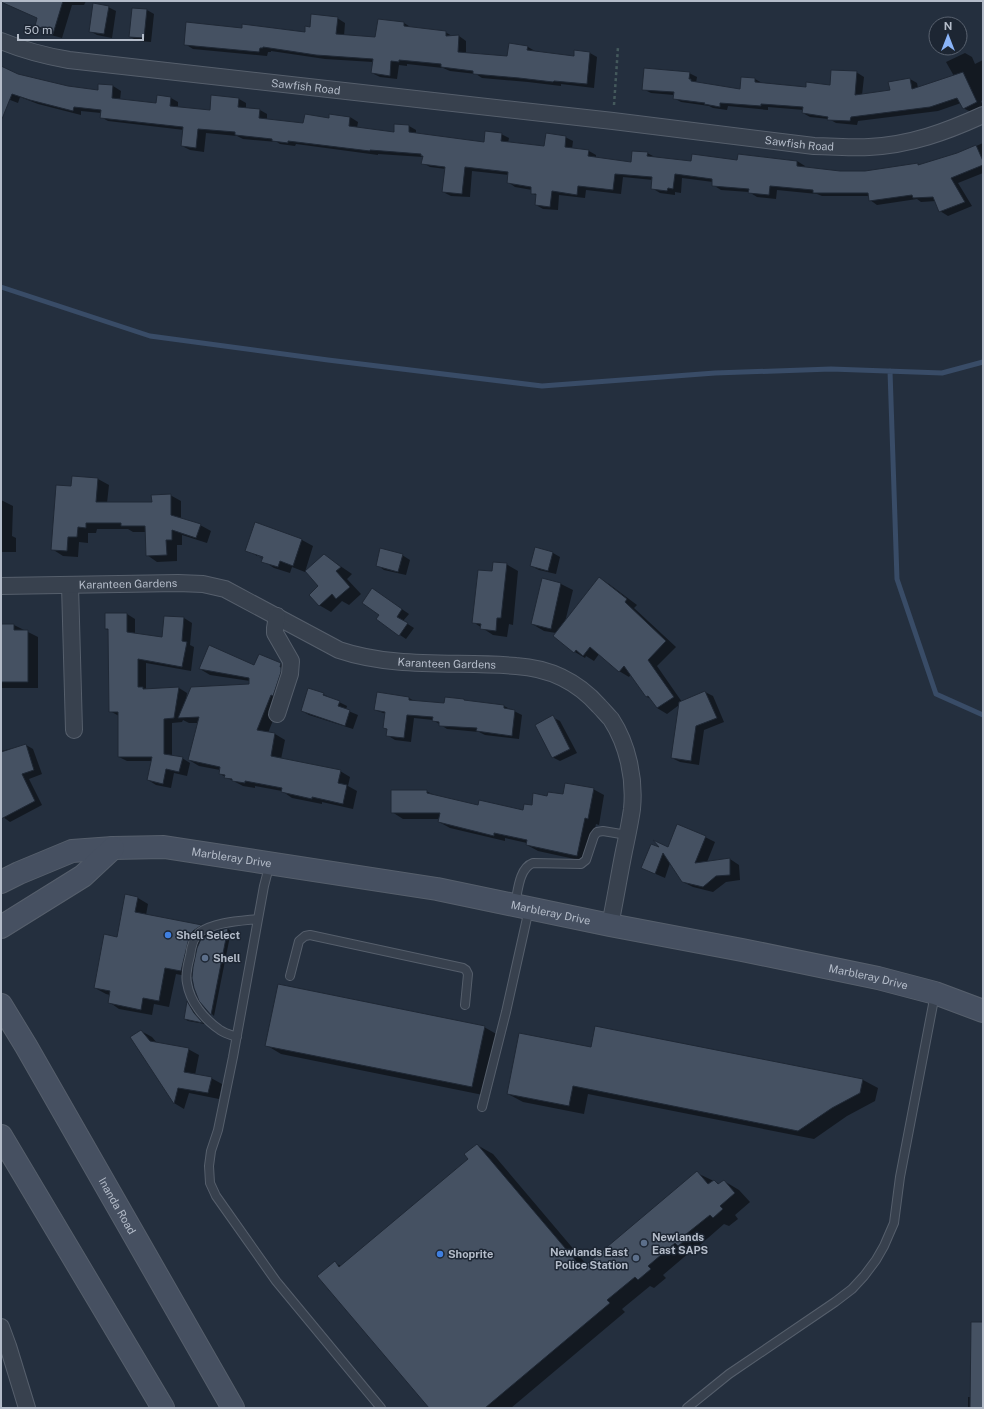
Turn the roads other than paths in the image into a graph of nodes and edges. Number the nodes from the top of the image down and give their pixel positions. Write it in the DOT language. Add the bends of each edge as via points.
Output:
graph roads {
  1 [pos="1,41"];
  2 [pos="983,115"];
  3 [pos="70,585"];
  4 [pos="1,586"];
  5 [pos="277,616"];
  6 [pos="277,714"];
  7 [pos="74,730"];
  8 [pos="627,835"];
  9 [pos="113,848"];
  10 [pos="270,862"];
  11 [pos="1,882"];
  12 [pos="522,907"];
  13 [pos="258,919"];
  14 [pos="610,925"];
  15 [pos="1,926"];
  16 [pos="290,976"];
  17 [pos="935,993"];
  18 [pos="1,1005"];
  19 [pos="465,1005"];
  20 [pos="983,1011"];
  21 [pos="237,1037"];
  22 [pos="482,1107"];
  23 [pos="1,1136"];
  24 [pos="1,1327"];
  25 [pos="27,1408"];
  26 [pos="163,1408"];
  27 [pos="233,1408"];
  28 [pos="381,1408"];
  29 [pos="687,1408"];
  1 -- 2 [label="street, Sawfish Road" via="41,55 69,60 814,146 886,146 950,130"];
  3 -- 4 [label="street, Karanteen Gardens"];
  3 -- 5 [label="street, Karanteen Gardens" via="203,584 225,589"];
  3 -- 7 [label="street, Karanteen Gardens"];
  5 -- 6 [label="street" via="275,633 291,661 290,674"];
  5 -- 8 [label="street, Karanteen Gardens" via="339,650 359,656 392,661 531,668 553,673 575,684 610,718 624,744 632,784 632,809"];
  8 -- 12 [label="lane" via="597,832 586,860 581,864 528,865 523,873"];
  8 -- 14 [label="street, Karanteen Gardens"];
  9 -- 10 [label="street, Marbleray Drive" via="164,847"];
  9 -- 11 [label="street, Marbleray Drive" via="72,851"];
  9 -- 15 [label="street" via="83,876"];
  10 -- 12 [label="street, Marbleray Drive" via="437,889"];
  10 -- 13 [label="lane"];
  12 -- 14 [label="street, Marbleray Drive"];
  12 -- 22 [label="lane" via="506,1012"];
  13 -- 21 [label="lane"];
  13 -- 21 [label="lane" via="232,921 210,927 198,934 192,944 187,966 186,983 193,1002 204,1017 221,1031"];
  14 -- 17 [label="street, Marbleray Drive" via="742,950"];
  16 -- 19 [label="lane" via="299,942 310,935 463,968 468,974"];
  17 -- 20 [label="street, Marbleray Drive"];
  17 -- 29 [label="lane" via="900,1177 894,1223 879,1255 852,1289 729,1374"];
  18 -- 27 [label="street, Inanda Road"];
  21 -- 28 [label="lane" via="218,1130 211,1151 210,1183 216,1196 276,1281"];
  23 -- 26 [label="street"];
  24 -- 25 [label="street"];
}
